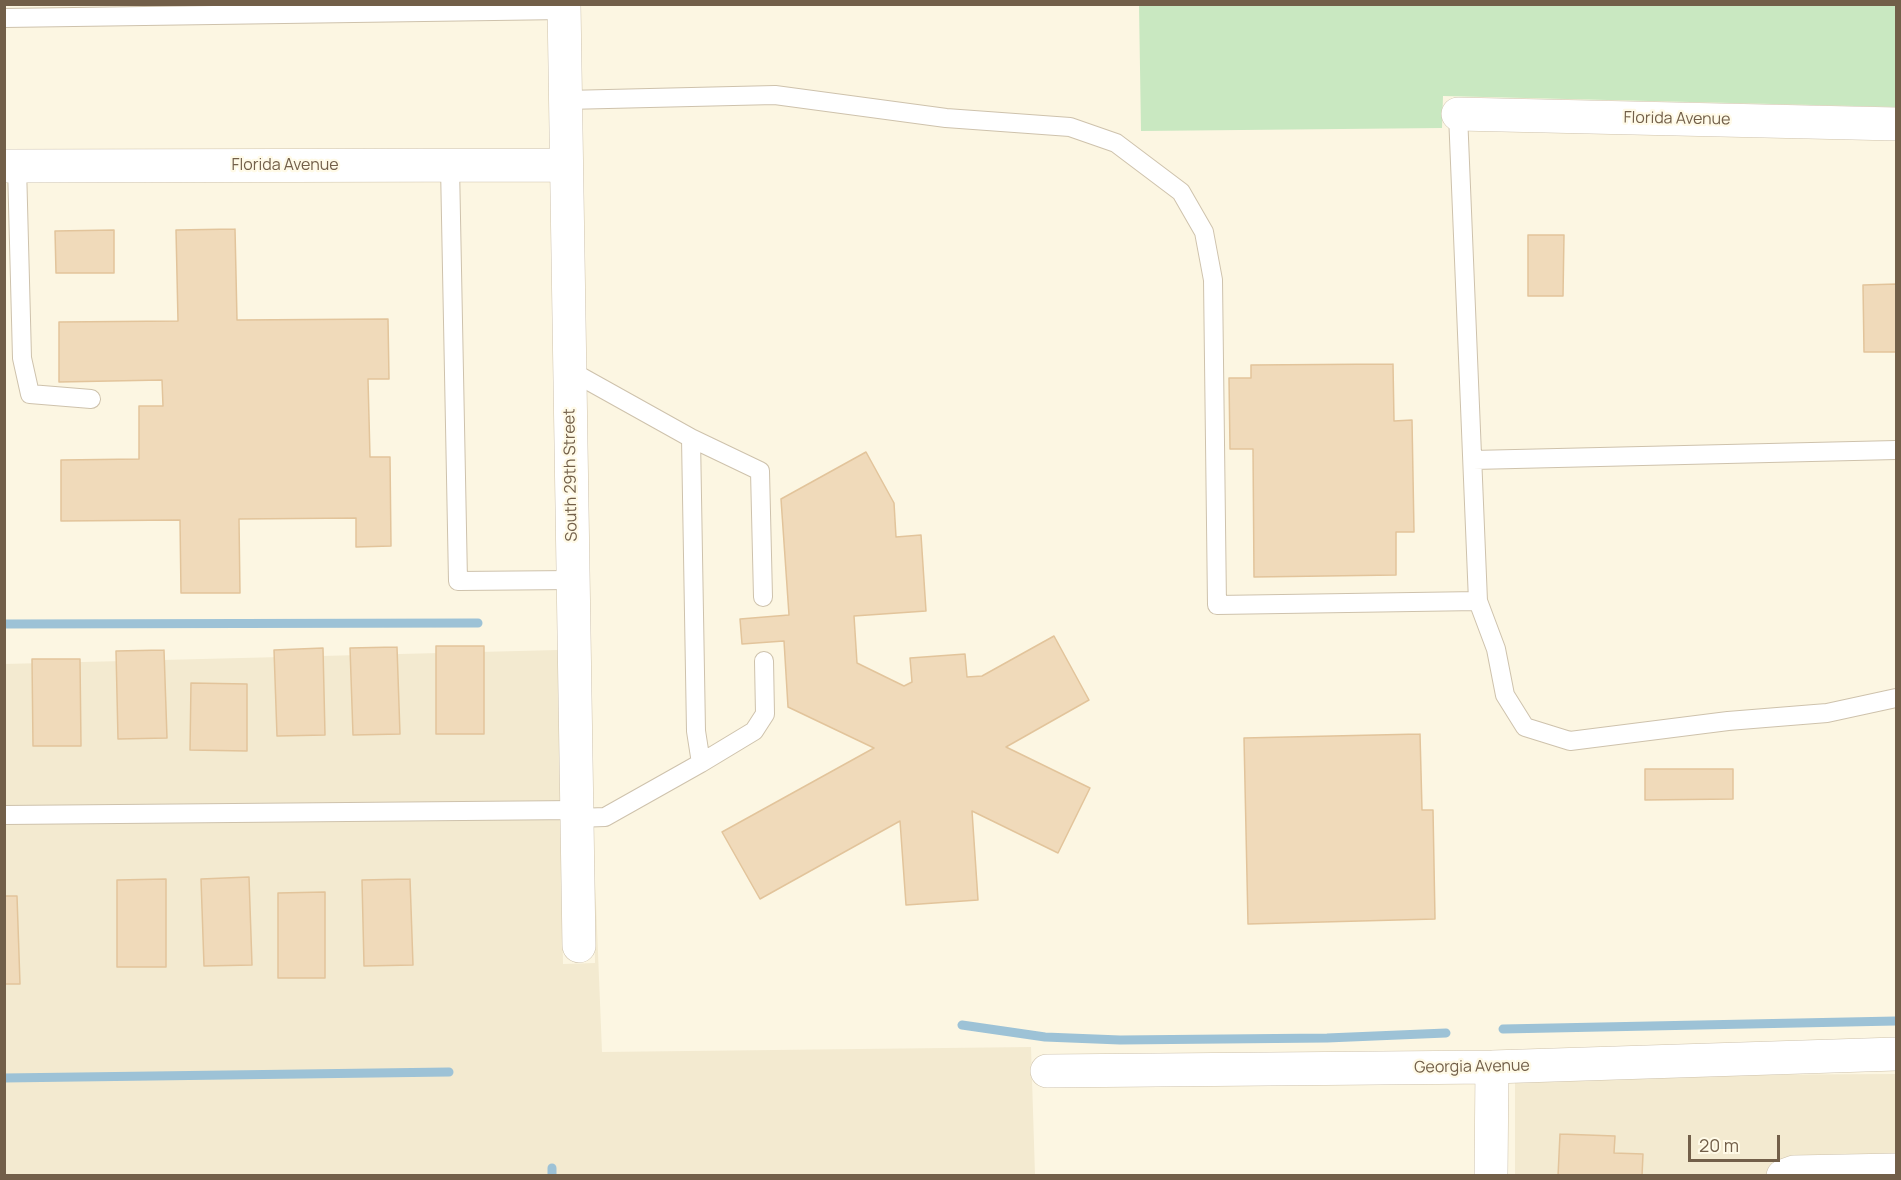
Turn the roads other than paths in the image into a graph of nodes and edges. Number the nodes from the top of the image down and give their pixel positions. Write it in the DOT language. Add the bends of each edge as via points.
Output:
graph roads {
  1 [pos="564,7"];
  2 [pos="4,18"];
  3 [pos="566,100"];
  4 [pos="1458,114"];
  5 [pos="1896,124"];
  6 [pos="565,165"];
  7 [pos="11,166"];
  8 [pos="450,166"];
  9 [pos="569,370"];
  10 [pos="91,399"];
  11 [pos="691,438"];
  12 [pos="1896,450"];
  13 [pos="1473,460"];
  14 [pos="573,580"];
  15 [pos="763,597"];
  16 [pos="1478,601"];
  17 [pos="764,661"];
  18 [pos="1896,698"];
  19 [pos="701,763"];
  20 [pos="577,814"];
  21 [pos="4,815"];
  22 [pos="579,946"];
  23 [pos="1896,1054"];
  24 [pos="1492,1067"];
  25 [pos="1047,1071"];
  26 [pos="1896,1170"];
  27 [pos="1491,1176"];
  28 [pos="1783,1176"];
  1 -- 2 [label="lane"];
  1 -- 3 [label="street, South 29th Street"];
  3 -- 6 [label="street, South 29th Street"];
  3 -- 16 [label="lane" via="774,95 946,118 1070,127 1116,143 1181,192 1204,232 1213,280 1217,605"];
  4 -- 5 [label="street, Florida Avenue"];
  4 -- 13 [label="lane"];
  6 -- 8 [label="street, Florida Avenue"];
  6 -- 9 [label="street, South 29th Street"];
  7 -- 8 [label="street, Florida Avenue"];
  7 -- 10 [label="lane" via="22,358 30,394"];
  8 -- 14 [label="lane" via="458,581"];
  9 -- 11 [label="lane"];
  9 -- 14 [label="street, South 29th Street"];
  11 -- 15 [label="lane" via="760,471"];
  11 -- 19 [label="lane" via="696,731"];
  12 -- 13 [label="lane"];
  13 -- 16 [label="lane"];
  14 -- 20 [label="street, South 29th Street"];
  16 -- 18 [label="lane" via="1496,649 1505,695 1525,727 1570,741 1827,713"];
  17 -- 19 [label="lane" via="765,714 754,731"];
  19 -- 20 [label="lane" via="605,818"];
  20 -- 21 [label="lane"];
  20 -- 22 [label="street, South 29th Street"];
  23 -- 24 [label="street, Georgia Avenue"];
  24 -- 25 [label="street, Georgia Avenue"];
  24 -- 27 [label="street"];
  26 -- 28 [label="street" via="1794,1172"];
}
